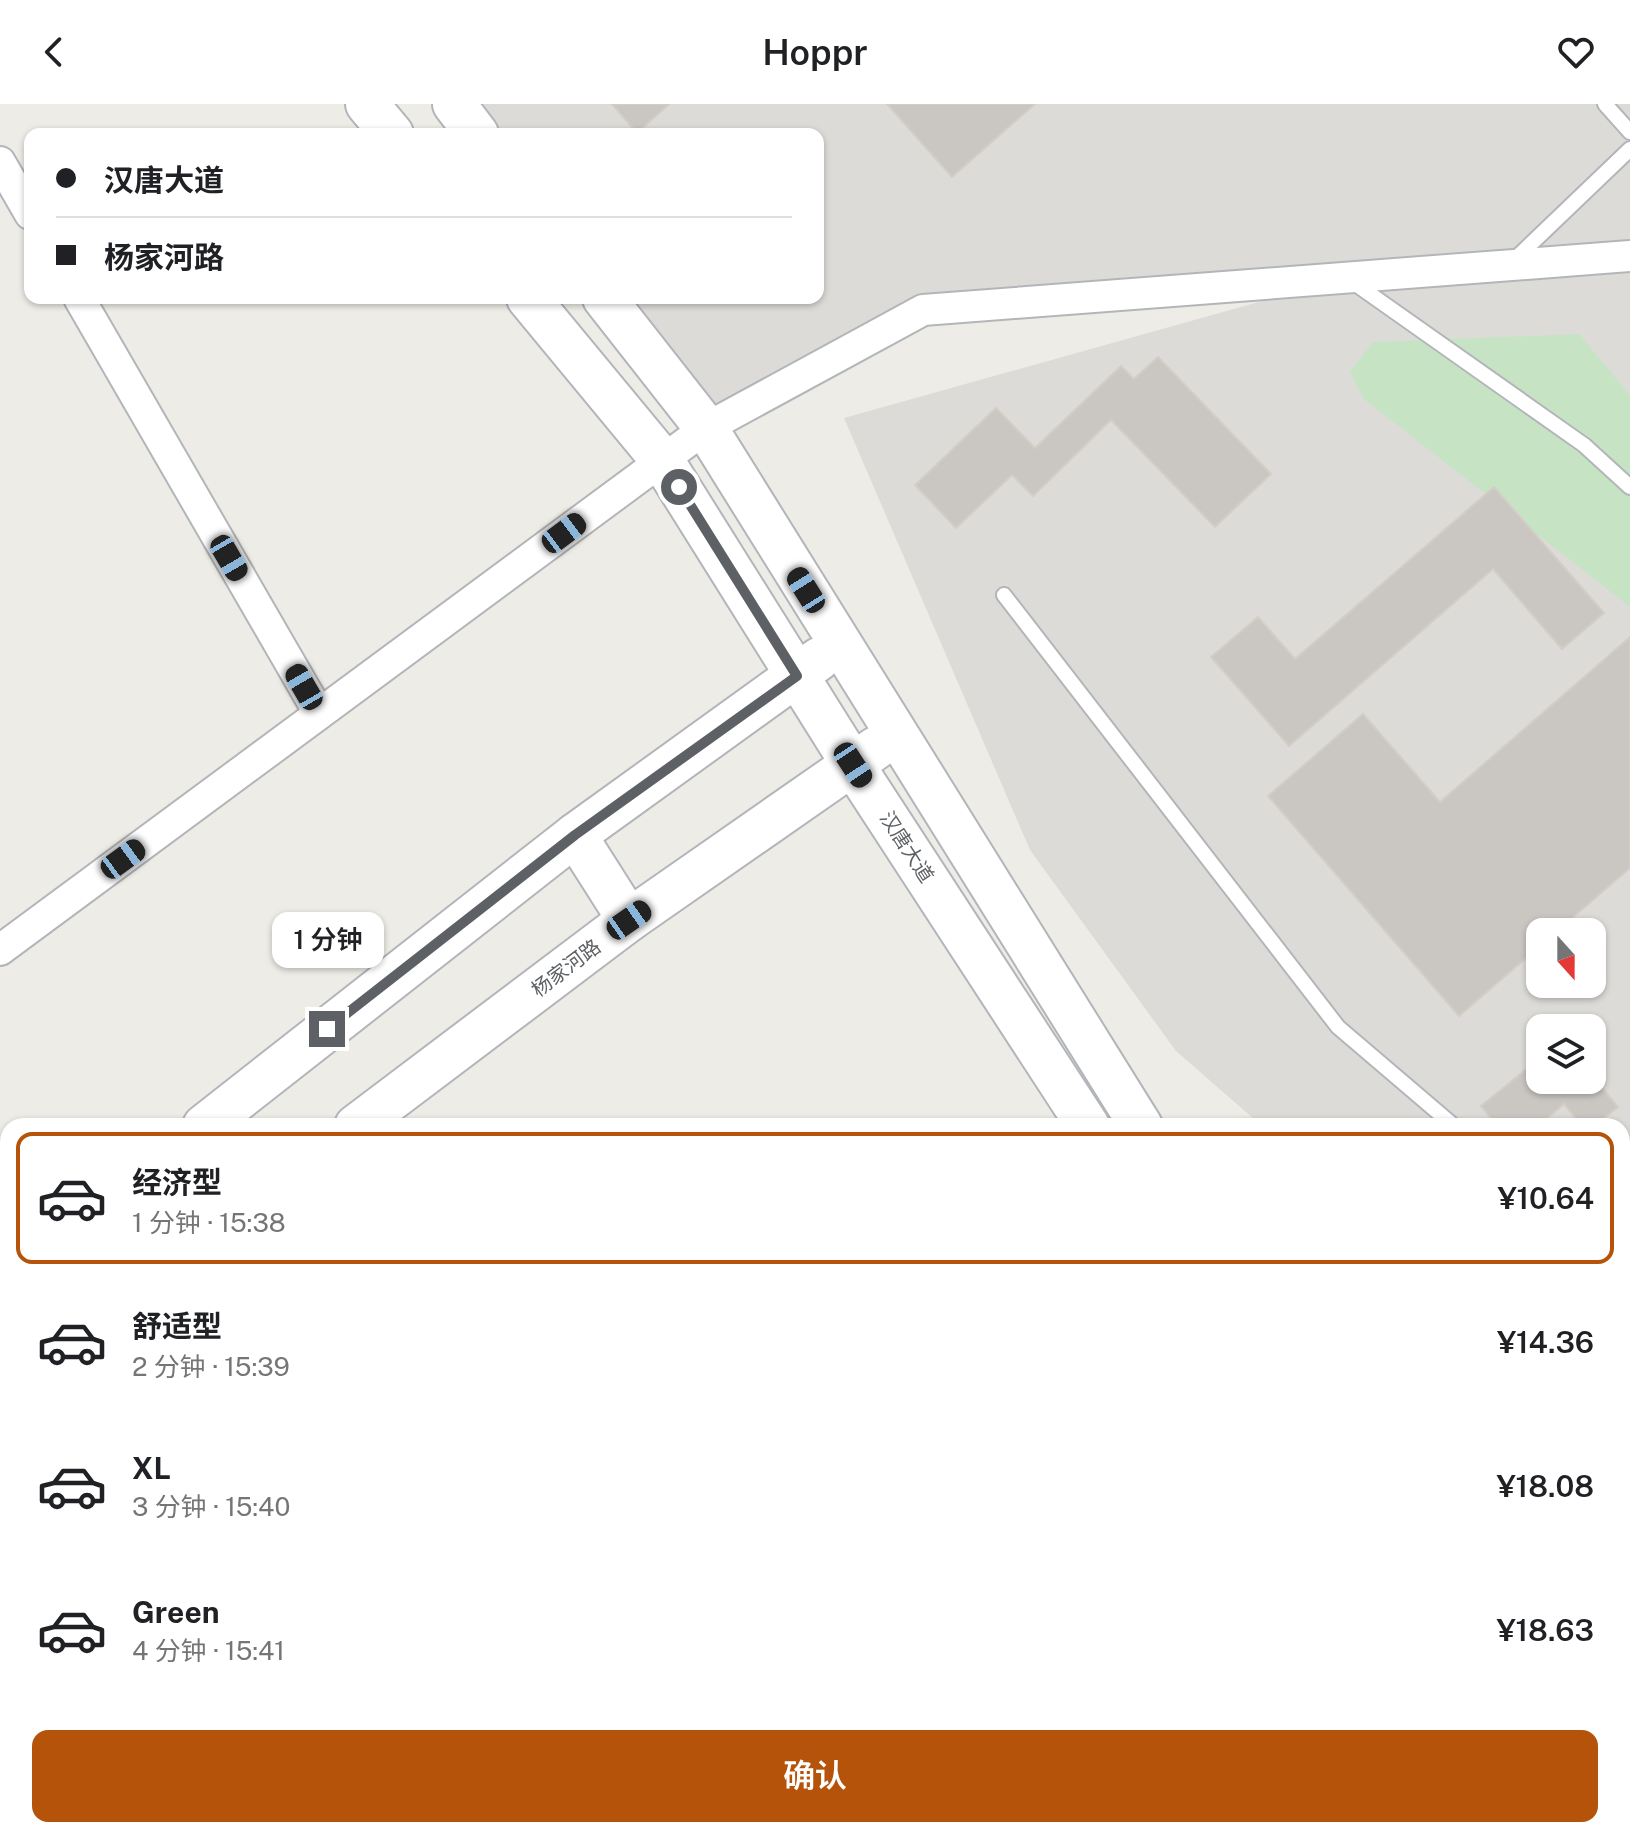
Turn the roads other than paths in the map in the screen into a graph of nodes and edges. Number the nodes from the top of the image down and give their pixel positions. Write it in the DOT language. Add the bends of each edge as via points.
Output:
graph roads {
  1 [pos="367,104"];
  2 [pos="454,104"];
  3 [pos="1605,104"];
  4 [pos="387,128"];
  5 [pos="472,128"];
  6 [pos="1630,132"];
  7 [pos="1630,149"];
  8 [pos="0,162"];
  9 [pos="24,204"];
  10 [pos="1630,256"];
  11 [pos="1509,265"];
  12 [pos="1347,278"];
  13 [pos="82,304"];
  14 [pos="533,304"];
  15 [pos="609,304"];
  16 [pos="706,428"];
  17 [pos="662,460"];
  18 [pos="1630,487"];
  19 [pos="1004,595"];
  20 [pos="839,643"];
  21 [pos="797,676"];
  22 [pos="319,713"];
  23 [pos="896,733"];
  24 [pos="853,765"];
  25 [pos="575,835"];
  26 [pos="629,920"];
  27 [pos="0,950"];
  28 [pos="214,1118"];
  29 [pos="367,1118"];
  30 [pos="1083,1118"];
  31 [pos="1136,1118"];
  32 [pos="1445,1118"];
  1 -- 4 [label="main road"];
  2 -- 5 [label="main road"];
  3 -- 6 [label="lane"];
  7 -- 11 [label="lane"];
  8 -- 9 [label="street"];
  10 -- 11 [label="street"];
  11 -- 12 [label="street"];
  12 -- 16 [label="street" via="923,310"];
  12 -- 18 [label="lane" via="1584,445"];
  13 -- 22 [label="street"];
  14 -- 17 [label="main road, 汉唐大道"];
  15 -- 16 [label="main road"];
  16 -- 17 [label="street"];
  16 -- 20 [label="main road"];
  17 -- 21 [label="main road, 汉唐大道"];
  17 -- 22 [label="street"];
  19 -- 32 [label="lane" via="1338,1027"];
  20 -- 21 [label="main road"];
  20 -- 23 [label="main road"];
  21 -- 24 [label="main road, 汉唐大道"];
  21 -- 25 [label="main road"];
  22 -- 27 [label="street"];
  23 -- 24 [label="main road, 杨家河路"];
  23 -- 31 [label="main road"];
  24 -- 26 [label="main road, 杨家河路"];
  24 -- 30 [label="main road, 汉唐大道"];
  25 -- 26 [label="main road"];
  25 -- 28 [label="main road"];
  26 -- 29 [label="main road, 杨家河路"];
}
